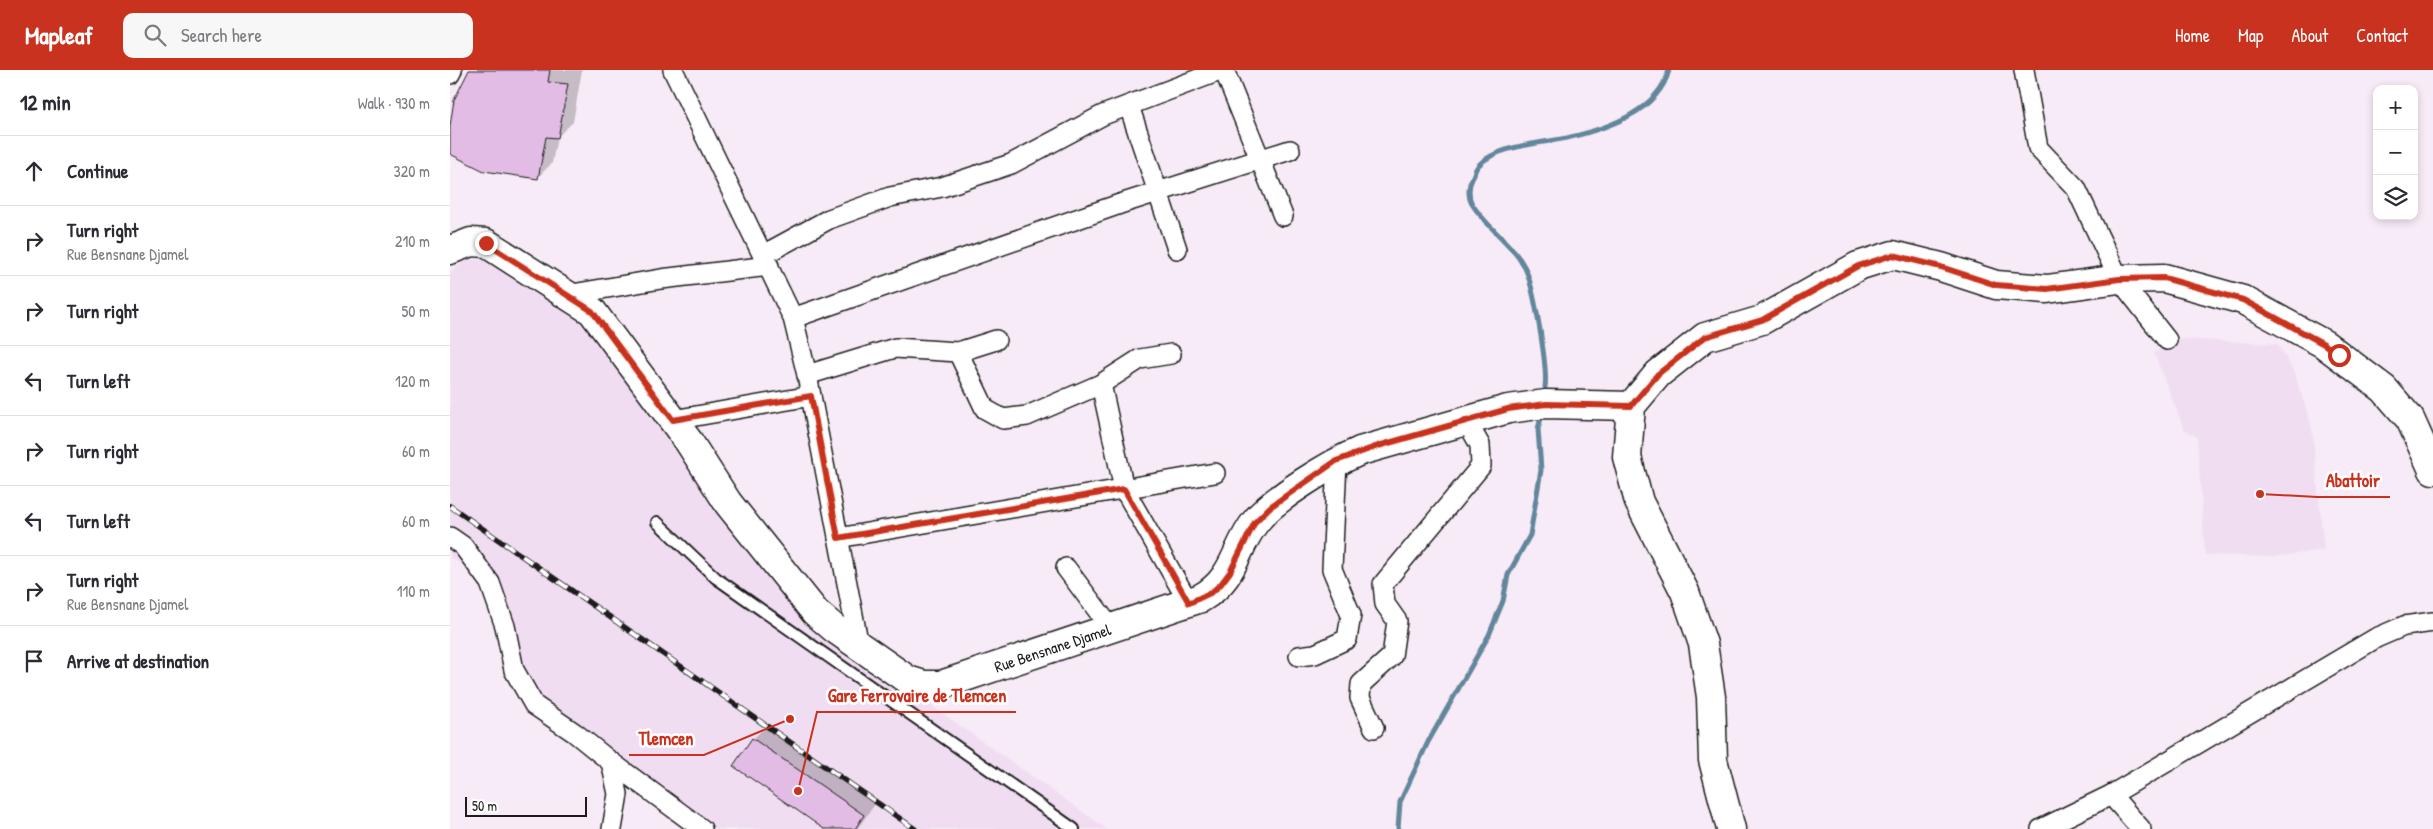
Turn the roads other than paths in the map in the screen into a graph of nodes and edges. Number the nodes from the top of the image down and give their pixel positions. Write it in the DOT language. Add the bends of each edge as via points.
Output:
graph roads {
  1 [pos="452,70"];
  2 [pos="673,70"];
  3 [pos="1223,70"];
  4 [pos="2024,70"];
  5 [pos="450,74"];
  6 [pos="1129,106"];
  7 [pos="1290,150"];
  8 [pos="1260,160"];
  9 [pos="1159,192"];
  10 [pos="1283,216"];
  11 [pos="1178,249"];
  12 [pos="450,250"];
  13 [pos="766,260"];
  14 [pos="2119,279"];
  15 [pos="566,295"];
  16 [pos="793,318"];
  17 [pos="996,340"];
  18 [pos="2167,340"];
  19 [pos="958,352"];
  20 [pos="1172,354"];
  21 [pos="806,375"];
  22 [pos="1101,384"];
  23 [pos="811,396"];
  24 [pos="1631,406"];
  25 [pos="1465,419"];
  26 [pos="673,420"];
  27 [pos="1336,461"];
  28 [pos="2433,470"];
  29 [pos="1215,473"];
  30 [pos="1124,489"];
  31 [pos="657,522"];
  32 [pos="450,537"];
  33 [pos="838,538"];
  34 [pos="1066,568"];
  35 [pos="1189,603"];
  36 [pos="2433,622"];
  37 [pos="1110,627"];
  38 [pos="859,646"];
  39 [pos="1299,656"];
  40 [pos="1374,728"];
  41 [pos="611,762"];
  42 [pos="2110,795"];
  43 [pos="689,826"];
  44 [pos="612,829"];
  45 [pos="1074,829"];
  46 [pos="1731,829"];
  47 [pos="2041,829"];
  48 [pos="2141,829"];
  1 -- 5 [label="street"];
  2 -- 13 [label="street"];
  3 -- 6 [label="street"];
  3 -- 8 [label="street"];
  4 -- 14 [label="street" via="2038,148 2076,188"];
  6 -- 9 [label="street"];
  6 -- 13 [label="street" via="1103,115 1011,164 829,219"];
  7 -- 8 [label="street"];
  8 -- 9 [label="street"];
  8 -- 10 [label="street"];
  9 -- 11 [label="street"];
  9 -- 16 [label="street"];
  12 -- 15 [label="main road, Rue Bensnane Djamel" via="471,242 486,243"];
  13 -- 15 [label="street"];
  13 -- 16 [label="street"];
  14 -- 18 [label="street"];
  14 -- 24 [label="main road" via="2047,289 1996,285 1893,255 1858,266 1762,320 1705,337 1658,374"];
  14 -- 28 [label="main road" via="2164,278 2243,300 2324,344 2384,389 2410,419"];
  15 -- 26 [label="main road, Rue Bensnane Djamel" via="592,311"];
  16 -- 21 [label="street"];
  17 -- 19 [label="street"];
  19 -- 21 [label="street" via="895,348"];
  19 -- 22 [label="street" via="985,409 1003,419 1027,416"];
  20 -- 22 [label="street" via="1140,359"];
  21 -- 23 [label="street"];
  22 -- 30 [label="street"];
  23 -- 26 [label="street"];
  23 -- 33 [label="street"];
  24 -- 25 [label="main road, Rue Bensnane Djamel" via="1546,404"];
  24 -- 46 [label="main road" via="1627,457 1639,502 1685,592 1703,644 1711,697 1713,760"];
  25 -- 27 [label="main road, Rue Bensnane Djamel"];
  25 -- 40 [label="street" via="1480,445 1481,466 1383,584 1385,604 1397,621 1392,656 1362,684 1360,698"];
  26 -- 38 [label="main road, Rue Bensnane Djamel" via="728,502 815,612"];
  27 -- 35 [label="main road, Rue Bensnane Djamel" via="1270,507 1255,522 1221,584"];
  27 -- 39 [label="street" via="1332,569 1351,615 1347,640 1315,654"];
  29 -- 30 [label="street"];
  30 -- 33 [label="street"];
  30 -- 35 [label="street"];
  31 -- 45 [label="lane" via="716,578"];
  32 -- 41 [label="street" via="464,546 490,583 514,670 534,705"];
  33 -- 38 [label="street"];
  34 -- 37 [label="street"];
  35 -- 37 [label="main road, Rue Bensnane Djamel"];
  36 -- 42 [label="street" via="2404,626 2376,638"];
  37 -- 38 [label="main road, Rue Bensnane Djamel" via="941,685 924,686 908,680"];
  41 -- 43 [label="street"];
  41 -- 44 [label="street" via="618,794"];
  42 -- 47 [label="street"];
  42 -- 48 [label="street"];
}
